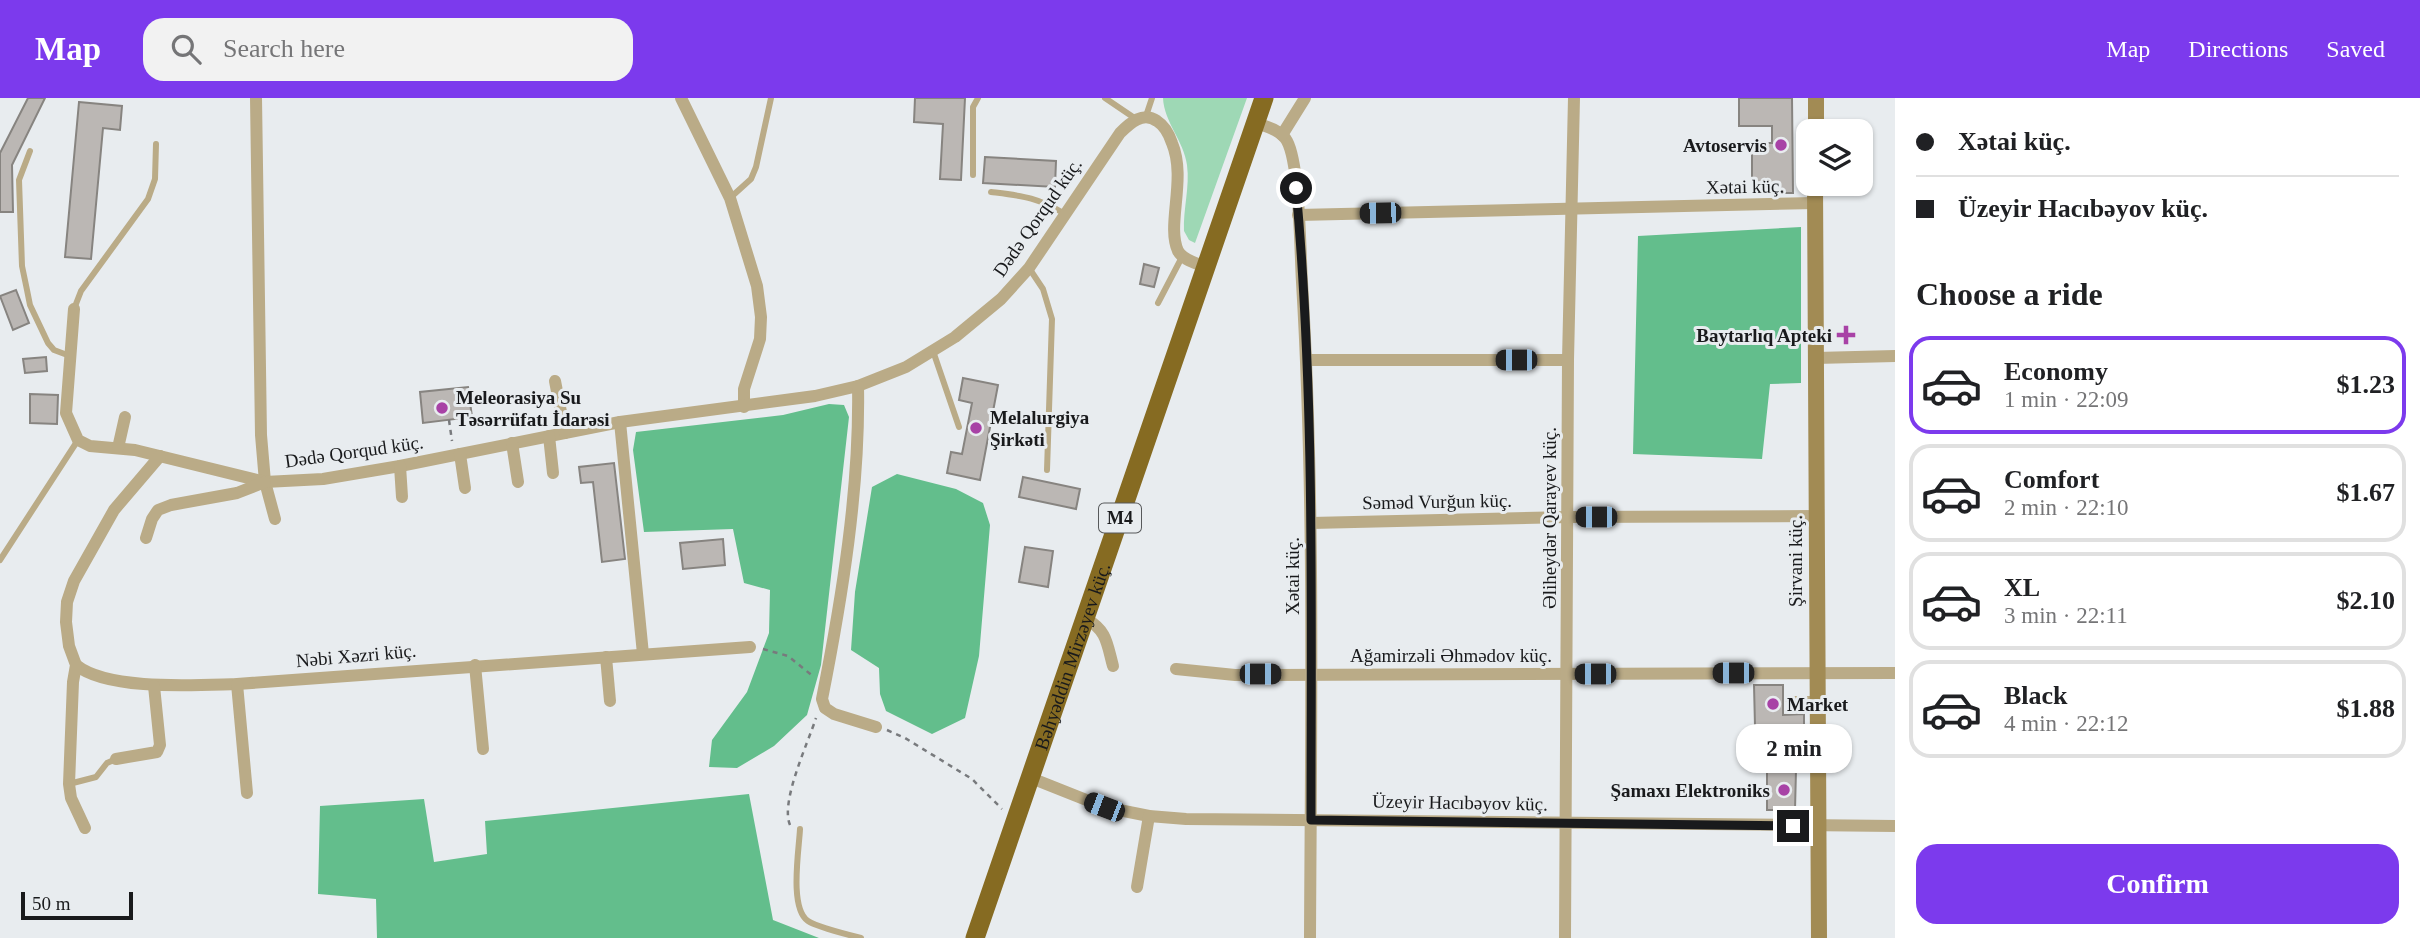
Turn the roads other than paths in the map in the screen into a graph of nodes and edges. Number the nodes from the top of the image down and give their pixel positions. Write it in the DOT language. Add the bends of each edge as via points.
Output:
graph roads {
  1 [pos="256,98"];
  2 [pos="681,98"];
  3 [pos="771,98"];
  4 [pos="978,98"];
  5 [pos="1105,98"];
  6 [pos="1152,98"];
  7 [pos="1265,98"];
  8 [pos="1305,98"];
  9 [pos="1573,98"];
  10 [pos="1816,98"];
  11 [pos="1141,118"];
  12 [pos="1816,119"];
  13 [pos="1256,123"];
  14 [pos="1282,135"];
  15 [pos="156,144"];
  16 [pos="30,151"];
  17 [pos="973,175"];
  18 [pos="991,192"];
  19 [pos="1815,196"];
  20 [pos="730,198"];
  21 [pos="1815,203"];
  22 [pos="1572,209"];
  23 [pos="1065,214"];
  24 [pos="1298,215"];
  25 [pos="1182,257"];
  26 [pos="1205,267"];
  27 [pos="1029,268"];
  28 [pos="1158,303"];
  29 [pos="74,309"];
  30 [pos="933,351"];
  31 [pos="71,356"];
  32 [pos="1895,356"];
  33 [pos="1815,358"];
  34 [pos="1306,360"];
  35 [pos="1568,360"];
  36 [pos="555,381"];
  37 [pos="858,386"];
  38 [pos="744,407"];
  39 [pos="125,416"];
  40 [pos="620,422"];
  41 [pos="959,427"];
  42 [pos="565,433"];
  43 [pos="549,436"];
  44 [pos="78,440"];
  45 [pos="512,443"];
  46 [pos="118,448"];
  47 [pos="457,455"];
  48 [pos="160,456"];
  49 [pos="400,466"];
  50 [pos="1047,470"];
  51 [pos="553,474"];
  52 [pos="265,482"];
  53 [pos="518,482"];
  54 [pos="465,488"];
  55 [pos="402,497"];
  56 [pos="1816,516"];
  57 [pos="1569,517"];
  58 [pos="275,519"];
  59 [pos="1311,523"];
  60 [pos="146,538"];
  61 [pos="0,560"];
  62 [pos="1086,619"];
  63 [pos="750,647"];
  64 [pos="643,654"];
  65 [pos="606,657"];
  66 [pos="76,665"];
  67 [pos="475,665"];
  68 [pos="1113,666"];
  69 [pos="1176,669"];
  70 [pos="1816,673"];
  71 [pos="1895,673"];
  72 [pos="1311,674"];
  73 [pos="1567,674"];
  74 [pos="237,684"];
  75 [pos="154,686"];
  76 [pos="1788,699"];
  77 [pos="1817,699"];
  78 [pos="610,701"];
  79 [pos="876,727"];
  80 [pos="483,748"];
  81 [pos="116,759"];
  82 [pos="1031,778"];
  83 [pos="69,784"];
  84 [pos="247,793"];
  85 [pos="1149,816"];
  86 [pos="1311,820"];
  87 [pos="1566,822"];
  88 [pos="1895,826"];
  89 [pos="1819,827"];
  90 [pos="85,828"];
  91 [pos="800,832"];
  92 [pos="1138,887"];
  93 [pos="861,938"];
  94 [pos="975,938"];
  95 [pos="1310,938"];
  96 [pos="1564,938"];
  97 [pos="1819,938"];
  1 -- 52 [label="street, Dədə Qorqud küç."];
  2 -- 20 [label="street"];
  3 -- 20 [label="lane" via="756,167"];
  4 -- 17 [label="lane" via="973,107"];
  5 -- 11 [label="lane"];
  6 -- 11 [label="lane"];
  7 -- 13 [label="highway, Bəhyəddin Mirzəyev küç. / M4"];
  8 -- 14 [label="street"];
  9 -- 22 [label="street, Əliheydər Qarayev küç."];
  10 -- 12 [label="main road"];
  11 -- 23 [label="street, Dədə Qorqud küç." via="1120,133"];
  11 -- 25 [label="street" via="1155,119 1163,126 1176,151 1179,191 1174,234"];
  13 -- 14 [label="street"];
  13 -- 26 [label="highway, Bəhyəddin Mirzəyev küç. / M4"];
  14 -- 24 [label="street, Xətai küç." via="1291,150"];
  15 -- 29 [label="lane" via="155,179 148,199 81,291"];
  16 -- 31 [label="lane" via="19,180 22,266 30,305 48,343"];
  18 -- 23 [label="lane" via="1032,197"];
  19 -- 21 [label="main road, Şirvani küç."];
  20 -- 38 [label="street" via="757,286 761,317"];
  21 -- 22 [label="street, Xətai küç."];
  21 -- 33 [label="main road, Şirvani küç."];
  22 -- 24 [label="street, Xətai küç."];
  22 -- 35 [label="street, Əliheydər Qarayev küç."];
  23 -- 27 [label="street, Dədə Qorqud küç."];
  24 -- 34 [label="street, Xətai küç."];
  25 -- 26 [label="street"];
  25 -- 28 [label="lane"];
  26 -- 62 [label="highway, Bəhyəddin Mirzəyev küç. / M4"];
  27 -- 30 [label="street, Dədə Qorqud küç." via="1001,299"];
  27 -- 50 [label="lane" via="1043,289 1052,319"];
  29 -- 31 [label="street"];
  30 -- 37 [label="street, Dədə Qorqud küç."];
  30 -- 41 [label="lane"];
  31 -- 44 [label="street" via="66,413"];
  32 -- 33 [label="street"];
  33 -- 56 [label="main road, Şirvani küç."];
  34 -- 35 [label="street"];
  34 -- 59 [label="street, Xətai küç."];
  35 -- 57 [label="street, Əliheydər Qarayev küç."];
  36 -- 42 [label="street"];
  37 -- 38 [label="street, Dədə Qorqud küç."];
  37 -- 79 [label="street" via="856,466 822,699 834,714"];
  38 -- 40 [label="street, Dədə Qorqud küç."];
  39 -- 46 [label="street"];
  40 -- 42 [label="street, Dədə Qorqud küç."];
  40 -- 64 [label="street"];
  42 -- 43 [label="street, Dədə Qorqud küç."];
  43 -- 45 [label="street, Dədə Qorqud küç."];
  43 -- 51 [label="street"];
  44 -- 46 [label="street" via="90,446"];
  44 -- 61 [label="lane"];
  45 -- 47 [label="street, Dədə Qorqud küç."];
  45 -- 53 [label="street"];
  46 -- 48 [label="street"];
  47 -- 49 [label="street, Dədə Qorqud küç."];
  47 -- 54 [label="street"];
  48 -- 52 [label="street"];
  48 -- 66 [label="street" via="114,510 74,581 66,622"];
  49 -- 52 [label="street, Dədə Qorqud küç."];
  49 -- 55 [label="street"];
  52 -- 58 [label="street"];
  52 -- 60 [label="street" via="237,493 158,510"];
  56 -- 57 [label="street, Səməd Vurğun küç."];
  56 -- 70 [label="main road, Şirvani küç."];
  57 -- 59 [label="street, Səməd Vurğun küç."];
  57 -- 73 [label="street, Əliheydər Qarayev küç."];
  59 -- 72 [label="street, Xətai küç."];
  62 -- 68 [label="street" via="1104,634"];
  62 -- 82 [label="highway, Bəhyəddin Mirzəyev küç. / M4"];
  63 -- 64 [label="street, Nəbi Xəzri küç."];
  64 -- 65 [label="street, Nəbi Xəzri küç."];
  65 -- 67 [label="street, Nəbi Xəzri küç."];
  65 -- 78 [label="street"];
  66 -- 75 [label="street, Nəbi Xəzri küç." via="95,675"];
  66 -- 83 [label="street"];
  67 -- 74 [label="street, Nəbi Xəzri küç."];
  67 -- 80 [label="street"];
  69 -- 72 [label="street, Ağamirzəli Əhmədov küç." via="1235,675"];
  70 -- 71 [label="street, Ağamirzəli Əhmədov küç."];
  70 -- 73 [label="street, Ağamirzəli Əhmədov küç."];
  70 -- 77 [label="main road, Şirvani küç."];
  72 -- 73 [label="street, Ağamirzəli Əhmədov küç."];
  72 -- 86 [label="street, Xətai küç."];
  73 -- 87 [label="street, Əliheydər Qarayev küç."];
  74 -- 75 [label="street, Nəbi Xəzri küç."];
  74 -- 84 [label="street"];
  75 -- 81 [label="street" via="157,752"];
  76 -- 77 [label="lane"];
  77 -- 89 [label="main road, Şirvani küç."];
  81 -- 83 [label="lane" via="96,776"];
  82 -- 85 [label="street, Üzeyir Hacıbəyov küç." via="1104,807"];
  82 -- 94 [label="highway, Bəhyəddin Mirzəyev küç. / M4"];
  83 -- 90 [label="street"];
  85 -- 86 [label="street, Üzeyir Hacıbəyov küç."];
  85 -- 92 [label="street"];
  86 -- 87 [label="street, Üzeyir Hacıbəyov küç."];
  86 -- 95 [label="street, Xətai küç."];
  87 -- 89 [label="street, Üzeyir Hacıbəyov küç."];
  87 -- 96 [label="street, Əliheydər Qarayev küç."];
  88 -- 89 [label="street, Üzeyir Hacıbəyov küç."];
  89 -- 97 [label="main road, Şirvani küç."];
  91 -- 93 [label="lane" via="800,912 808,921"];
}
